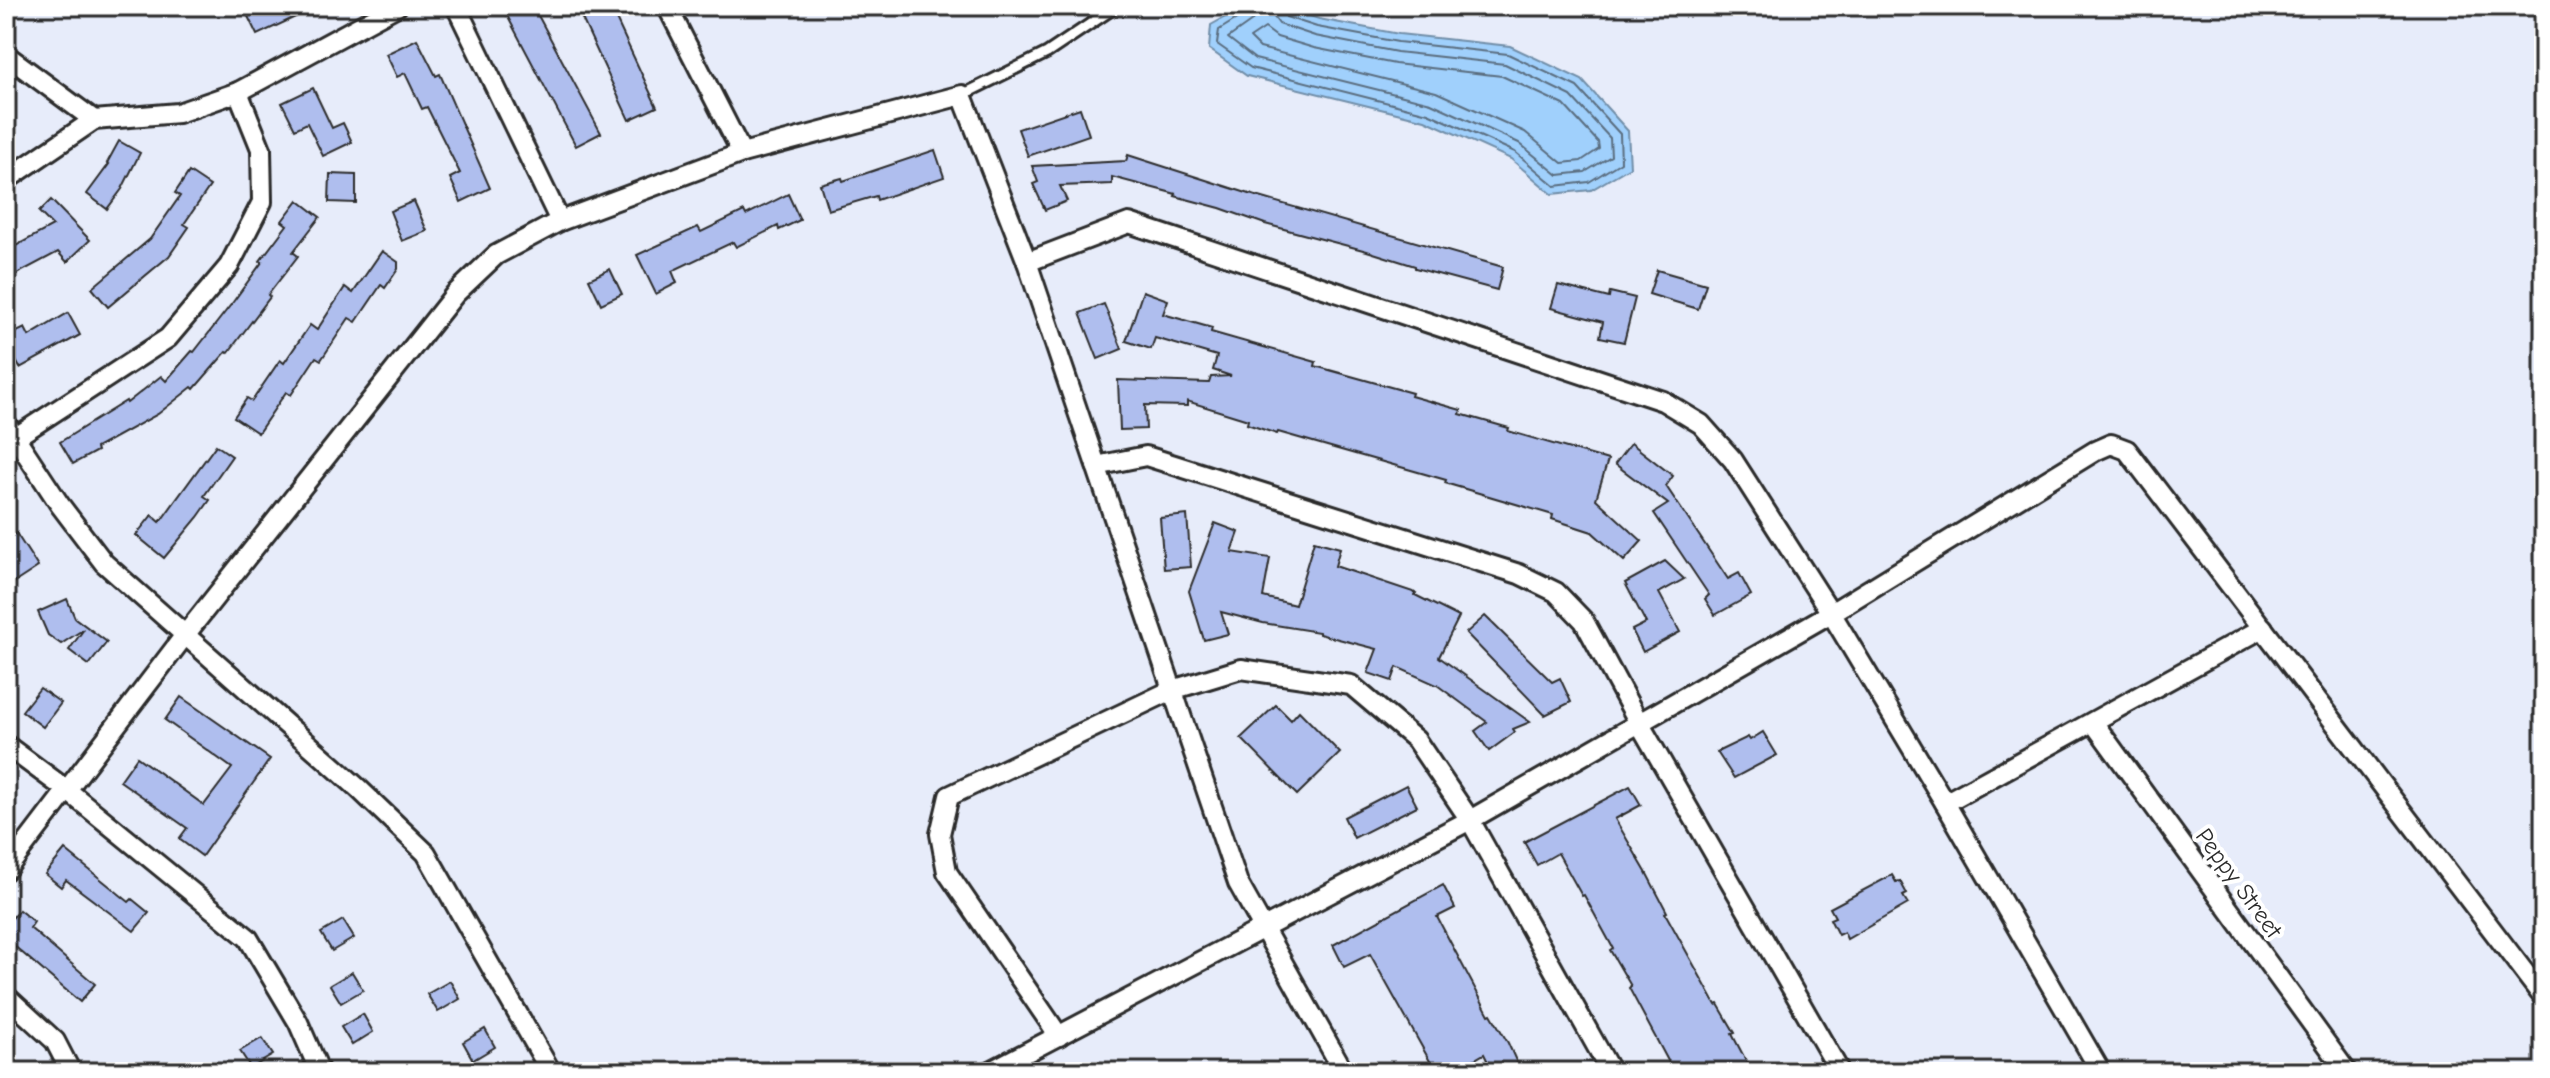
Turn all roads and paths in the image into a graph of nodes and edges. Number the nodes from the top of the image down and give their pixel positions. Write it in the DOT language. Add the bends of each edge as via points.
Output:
graph roads {
  1 [pos="397,6"];
  2 [pos="456,6"];
  3 [pos="667,6"];
  4 [pos="1117,6"];
  5 [pos="6,55"];
  6 [pos="238,92"];
  7 [pos="962,95"];
  8 [pos="94,120"];
  9 [pos="742,153"];
  10 [pos="6,180"];
  11 [pos="560,221"];
  12 [pos="1027,262"];
  13 [pos="11,430"];
  14 [pos="1096,466"];
  15 [pos="1831,613"];
  16 [pos="2263,628"];
  17 [pos="185,635"];
  18 [pos="1172,690"];
  19 [pos="1638,721"];
  20 [pos="2093,722"];
  21 [pos="6,745"];
  22 [pos="68,791"];
  23 [pos="1945,803"];
  24 [pos="1470,820"];
  25 [pos="6,870"];
  26 [pos="1264,930"];
  27 [pos="6,996"];
  28 [pos="2544,998"];
  29 [pos="1059,1036"];
  30 [pos="71,1072"];
  31 [pos="320,1072"];
  32 [pos="551,1072"];
  33 [pos="989,1072"];
  34 [pos="1344,1072"];
  35 [pos="1611,1072"];
  36 [pos="1840,1072"];
  37 [pos="2101,1072"];
  38 [pos="2347,1072"];
  1 -- 6 [label="street"];
  2 -- 11 [label="street"];
  3 -- 9 [label="street"];
  4 -- 7 [label="lane" via="1047,53"];
  5 -- 8 [label="street"];
  6 -- 8 [label="street" via="178,113"];
  6 -- 13 [label="street" via="261,149 262,202 229,266 168,338"];
  7 -- 9 [label="street"];
  7 -- 12 [label="street"];
  8 -- 10 [label="street"];
  9 -- 11 [label="street"];
  11 -- 17 [label="street" via="496,255 455,294"];
  12 -- 14 [label="street"];
  12 -- 15 [label="street" via="1129,223 1663,401 1701,424 1733,460"];
  13 -- 17 [label="street" via="104,563"];
  14 -- 18 [label="street"];
  14 -- 19 [label="street" via="1146,456 1519,574 1556,592 1584,621"];
  15 -- 16 [label="street" via="2111,444 2127,450"];
  15 -- 19 [label="street"];
  15 -- 23 [label="street"];
  16 -- 20 [label="street"];
  16 -- 28 [label="street"];
  17 -- 22 [label="street"];
  17 -- 32 [label="street" via="426,853"];
  18 -- 24 [label="street" via="1241,669 1351,685 1416,740"];
  18 -- 26 [label="street" via="1238,883"];
  18 -- 29 [label="street" via="949,796 940,834 947,872"];
  19 -- 24 [label="street"];
  19 -- 36 [label="street"];
  20 -- 23 [label="street"];
  20 -- 38 [label="street, Peppy Street"];
  21 -- 22 [label="street"];
  22 -- 25 [label="street"];
  22 -- 31 [label="street" via="248,938 298,1022"];
  23 -- 37 [label="street"];
  24 -- 26 [label="street"];
  24 -- 35 [label="street"];
  26 -- 29 [label="street"];
  26 -- 34 [label="street"];
  27 -- 30 [label="street" via="55,1041"];
  29 -- 33 [label="street"];
}
